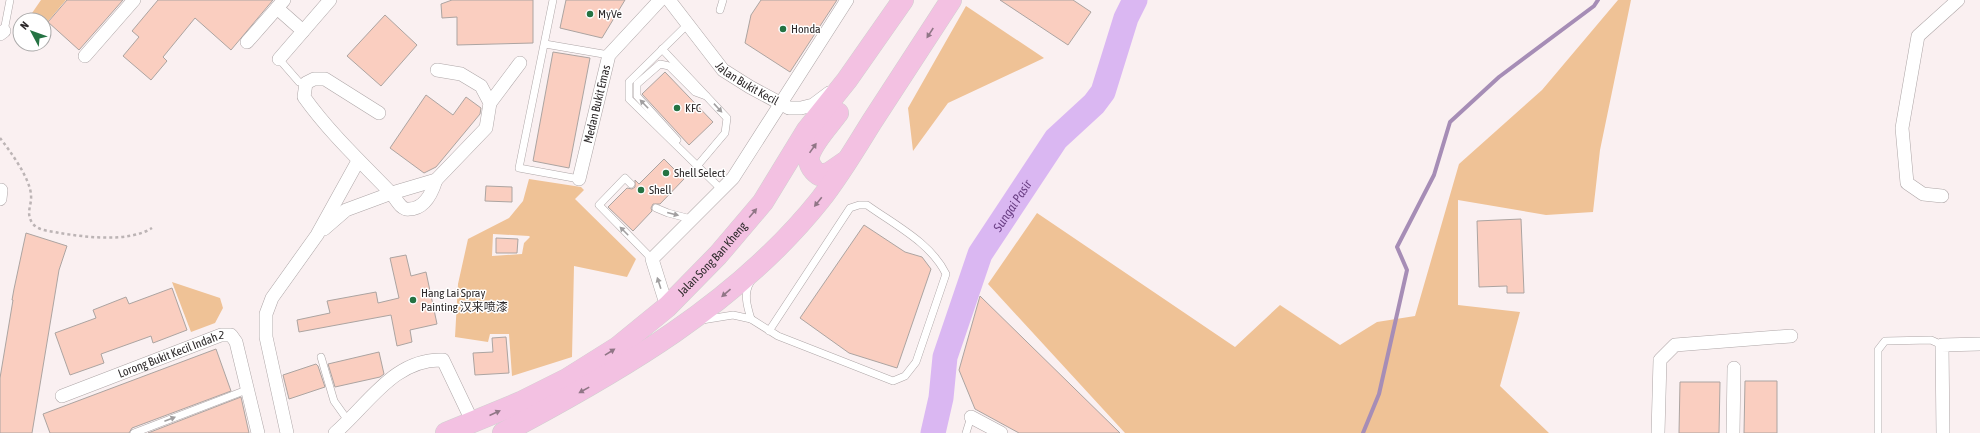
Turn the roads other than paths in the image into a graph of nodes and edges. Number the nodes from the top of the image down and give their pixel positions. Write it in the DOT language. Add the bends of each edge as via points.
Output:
graph roads {
  1 [pos="10,0"];
  2 [pos="134,0"];
  3 [pos="330,0"];
  4 [pos="553,0"];
  5 [pos="660,0"];
  6 [pos="670,0"];
  7 [pos="724,0"];
  8 [pos="847,0"];
  9 [pos="903,0"];
  10 [pos="916,0"];
  11 [pos="951,0"];
  12 [pos="1958,0"];
  13 [pos="280,4"];
  14 [pos="720,10"];
  15 [pos="687,25"];
  16 [pos="303,31"];
  17 [pos="2,32"];
  18 [pos="247,42"];
  19 [pos="545,44"];
  20 [pos="662,49"];
  21 [pos="609,55"];
  22 [pos="85,56"];
  23 [pos="279,59"];
  24 [pos="520,63"];
  25 [pos="437,70"];
  26 [pos="848,80"];
  27 [pos="306,83"];
  28 [pos="706,96"];
  29 [pos="490,103"];
  30 [pos="781,104"];
  31 [pos="379,113"];
  32 [pos="849,159"];
  33 [pos="358,161"];
  34 [pos="698,165"];
  35 [pos="579,179"];
  36 [pos="436,180"];
  37 [pos="631,184"];
  38 [pos="722,190"];
  39 [pos="392,193"];
  40 [pos="1942,196"];
  41 [pos="656,208"];
  42 [pos="691,219"];
  43 [pos="317,235"];
  44 [pos="770,255"];
  45 [pos="652,259"];
  46 [pos="667,307"];
  47 [pos="750,319"];
  48 [pos="682,327"];
  49 [pos="770,331"];
  50 [pos="1791,336"];
  51 [pos="1980,344"];
  52 [pos="1942,345"];
  53 [pos="321,358"];
  54 [pos="1734,368"];
  55 [pos="249,389"];
  56 [pos="62,396"];
  57 [pos="972,417"];
  58 [pos="349,422"];
  59 [pos="473,423"];
  60 [pos="134,433"];
  61 [pos="258,433"];
  62 [pos="287,433"];
  63 [pos="335,433"];
  64 [pos="446,433"];
  65 [pos="503,433"];
  66 [pos="966,433"];
  67 [pos="1001,433"];
  68 [pos="1658,433"];
  69 [pos="1734,433"];
  70 [pos="1878,433"];
  71 [pos="1942,433"];
  1 -- 17 [label="lane"];
  2 -- 22 [label="street"];
  3 -- 16 [label="street"];
  4 -- 19 [label="lane"];
  5 -- 21 [label="street, Medan Bukit Emas"];
  6 -- 15 [label="street, Jalan Bukit Kecil"];
  7 -- 14 [label="lane"];
  8 -- 30 [label="street"];
  9 -- 26 [label="main road, Jalan Song Ban Kheng"];
  32 -- 10 [label="main road, one-way" via="829,173 819,174 813,170 809,154"];
  11 -- 32 [label="main road, one-way"];
  12 -- 40 [label="street" via="1918,36 1902,128 1907,183 1923,194"];
  13 -- 16 [label="street"];
  13 -- 18 [label="street"];
  15 -- 20 [label="lane"];
  15 -- 30 [label="street, Jalan Bukit Kecil" via="723,70"];
  16 -- 23 [label="street"];
  19 -- 21 [label="lane"];
  19 -- 35 [label="lane" via="519,168"];
  20 -- 28 [label="lane"];
  20 -- 34 [label="lane" via="629,82 629,99"];
  21 -- 35 [label="street, Medan Bukit Emas"];
  23 -- 27 [label="lane" via="299,82"];
  24 -- 29 [label="street"];
  25 -- 29 [label="street" via="461,74 481,86"];
  26 -- 30 [label="street, Jalan Bukit Kecil" via="813,105 789,108"];
  46 -- 26 [label="main road, Jalan Song Ban Kheng, one-way" via="718,255 763,202 807,130"];
  27 -- 31 [label="street" via="314,79 325,79"];
  27 -- 33 [label="street" via="304,97"];
  28 -- 34 [label="lane, one-way" via="727,118 725,133"];
  34 -- 28 [label="lane, one-way" via="637,96 636,91 637,84 660,64 669,66 695,92"];
  29 -- 36 [label="street" via="486,128"];
  30 -- 38 [label="street" via="733,178"];
  32 -- 44 [label="main road, one-way" via="820,200"];
  33 -- 39 [label="street"];
  33 -- 43 [label="street"];
  34 -- 38 [label="lane"];
  36 -- 39 [label="street"];
  36 -- 39 [label="street" via="432,194 421,206 409,210 402,207"];
  45 -- 37 [label="lane, one-way" via="599,205 625,178"];
  38 -- 42 [label="street"];
  39 -- 43 [label="street" via="346,210"];
  41 -- 42 [label="lane, one-way"];
  42 -- 45 [label="street"];
  43 -- 62 [label="street" via="272,298 266,314 266,336"];
  44 -- 47 [label="lane" via="748,286 746,302"];
  44 -- 48 [label="main road, one-way"];
  46 -- 45 [label="street, one-way"];
  59 -- 46 [label="main road, Jalan Song Ban Kheng, one-way" via="567,379 618,347"];
  47 -- 48 [label="lane" via="733,315 719,316"];
  47 -- 49 [label="lane"];
  48 -- 65 [label="main road, one-way" via="587,388"];
  49 -- 49 [label="lane" via="893,381 905,376 916,362 946,274 930,250 867,205 859,205 850,208"];
  50 -- 68 [label="street" via="1675,345 1660,360"];
  51 -- 52 [label="street"];
  52 -- 70 [label="lane" via="1931,340 1885,341 1878,350"];
  52 -- 71 [label="street"];
  53 -- 58 [label="lane" via="334,402"];
  54 -- 69 [label="street"];
  55 -- 56 [label="street, Lorong Bukit Kecil Indah 2" via="236,342 231,335 221,334"];
  60 -- 55 [label="lane, one-way"];
  55 -- 61 [label="street, Lorong Bukit Kecil Indah 2"];
  57 -- 66 [label="lane"];
  57 -- 67 [label="street"];
  58 -- 59 [label="street" via="377,389 391,378 415,364 432,359 443,360"];
  58 -- 63 [label="street"];
  59 -- 64 [label="main road, Jalan Song Ban Kheng"];
}
